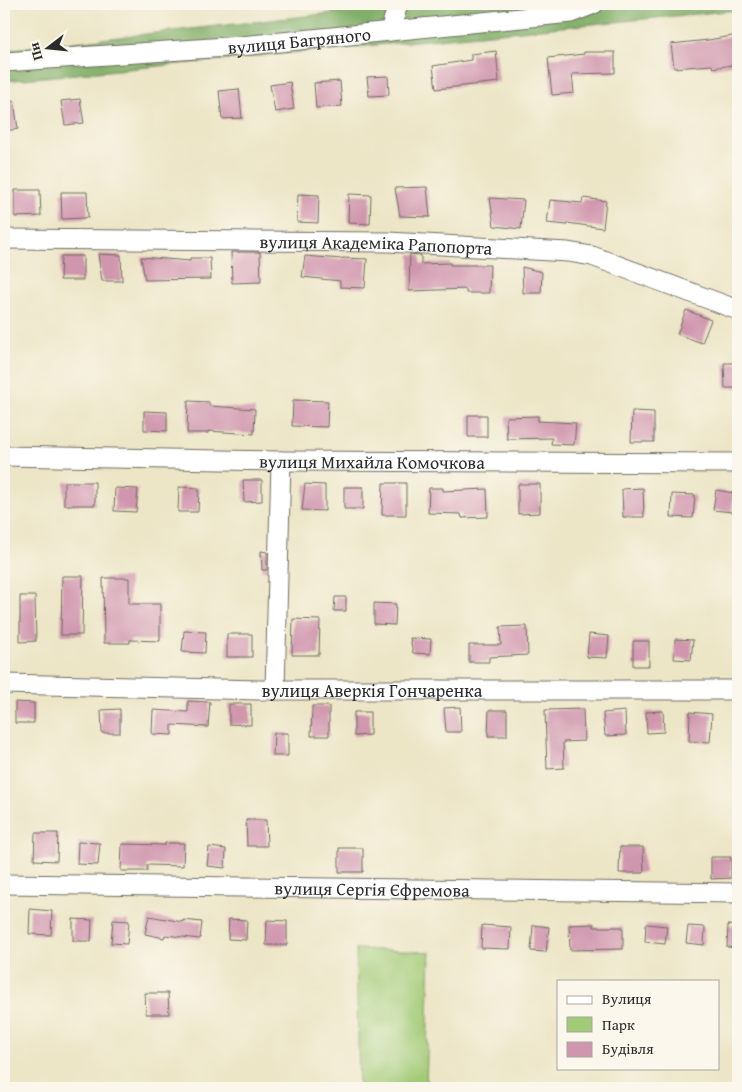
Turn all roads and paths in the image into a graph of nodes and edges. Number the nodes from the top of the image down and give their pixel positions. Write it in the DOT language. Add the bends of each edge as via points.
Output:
graph roads {
  1 [pos="398,4"];
  2 [pos="594,4"];
  3 [pos="390,31"];
  4 [pos="4,62"];
  5 [pos="4,239"];
  6 [pos="738,310"];
  7 [pos="4,456"];
  8 [pos="281,460"];
  9 [pos="738,463"];
  10 [pos="4,684"];
  11 [pos="275,690"];
  12 [pos="738,690"];
  13 [pos="4,884"];
  14 [pos="738,893"];
  1 -- 3 [label="street"];
  2 -- 3 [label="street, вулиця Багряного" via="571,13"];
  3 -- 4 [label="street, вулиця Багряного" via="241,46"];
  5 -- 6 [label="street, вулиця Академіка Рапопорта" via="388,242 568,252 592,256"];
  7 -- 8 [label="street, вулиця Михайла Комочкова"];
  8 -- 9 [label="street, вулиця Михайла Комочкова"];
  8 -- 11 [label="street"];
  10 -- 11 [label="street, вулиця Аверкія Гончаренка"];
  11 -- 12 [label="street, вулиця Аверкія Гончаренка"];
  13 -- 14 [label="street, вулиця Сергія Єфремова"];
}
